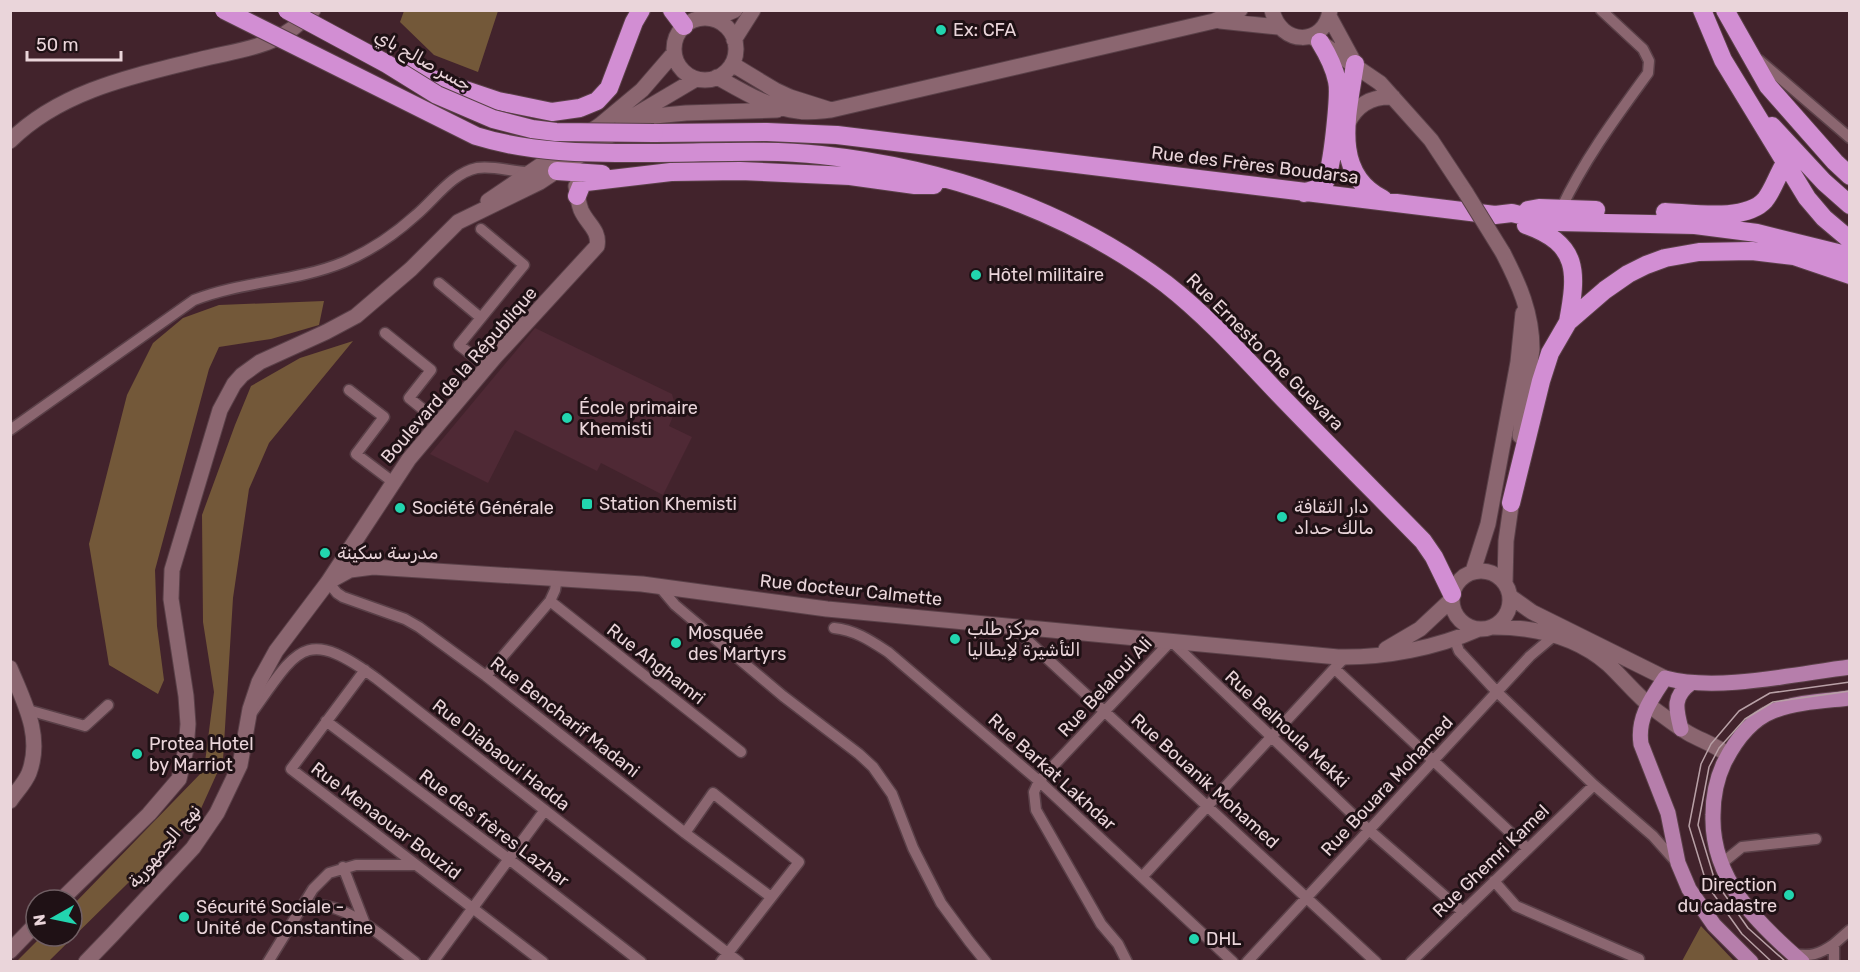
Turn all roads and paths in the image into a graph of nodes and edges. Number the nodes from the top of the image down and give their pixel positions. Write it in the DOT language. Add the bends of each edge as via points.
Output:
graph roads {
  1 [pos="224,10"];
  2 [pos="287,10"];
  3 [pos="313,10"];
  4 [pos="641,10"];
  5 [pos="672,10"];
  6 [pos="735,10"];
  7 [pos="753,10"];
  8 [pos="1240,10"];
  9 [pos="1272,10"];
  10 [pos="1601,10"];
  11 [pos="1702,10"];
  12 [pos="1725,10"];
  13 [pos="1330,13"];
  14 [pos="714,19"];
  15 [pos="1214,21"];
  16 [pos="684,26"];
  17 [pos="1278,27"];
  18 [pos="1316,39"];
  19 [pos="734,40"];
  20 [pos="1748,50"];
  21 [pos="674,53"];
  22 [pos="387,64"];
  23 [pos="732,64"];
  24 [pos="1355,64"];
  25 [pos="717,77"];
  26 [pos="696,79"];
  27 [pos="1393,97"];
  28 [pos="1750,103"];
  29 [pos="785,110"];
  30 [pos="831,110"];
  31 [pos="630,118"];
  32 [pos="1348,123"];
  33 [pos="654,133"];
  34 [pos="1850,138"];
  35 [pos="10,141"];
  36 [pos="593,147"];
  37 [pos="1785,163"];
  38 [pos="557,171"];
  39 [pos="576,172"];
  40 [pos="527,173"];
  41 [pos="1850,176"];
  42 [pos="633,177"];
  43 [pos="966,185"];
  44 [pos="1304,193"];
  45 [pos="577,196"];
  46 [pos="1390,202"];
  47 [pos="1850,206"];
  48 [pos="1561,209"];
  49 [pos="1504,214"];
  50 [pos="458,222"];
  51 [pos="481,229"];
  52 [pos="1850,240"];
  53 [pos="1850,256"];
  54 [pos="1850,275"];
  55 [pos="439,283"];
  56 [pos="1525,301"];
  57 [pos="481,318"];
  58 [pos="1568,322"];
  59 [pos="386,333"];
  60 [pos="487,367"];
  61 [pos="348,390"];
  62 [pos="440,423"];
  63 [pos="10,430"];
  64 [pos="393,482"];
  65 [pos="1512,503"];
  66 [pos="1473,571"];
  67 [pos="557,578"];
  68 [pos="328,582"];
  69 [pos="1505,583"];
  70 [pos="659,586"];
  71 [pos="1452,597"];
  72 [pos="1510,597"];
  73 [pos="550,601"];
  74 [pos="1012,626"];
  75 [pos="834,628"];
  76 [pos="1486,628"];
  77 [pos="1555,635"];
  78 [pos="1454,638"];
  79 [pos="1171,641"];
  80 [pos="1372,656"];
  81 [pos="1346,657"];
  82 [pos="1850,667"];
  83 [pos="10,668"];
  84 [pos="1335,669"];
  85 [pos="364,670"];
  86 [pos="486,675"];
  87 [pos="1665,678"];
  88 [pos="1690,683"];
  89 [pos="14,686"];
  90 [pos="1497,692"];
  91 [pos="1850,698"];
  92 [pos="1648,704"];
  93 [pos="108,705"];
  94 [pos="27,710"];
  95 [pos="1104,712"];
  96 [pos="248,718"];
  97 [pos="326,721"];
  98 [pos="1680,729"];
  99 [pos="1271,738"];
  100 [pos="741,752"];
  101 [pos="1728,755"];
  102 [pos="1433,761"];
  103 [pos="1039,781"];
  104 [pos="1594,785"];
  105 [pos="10,801"];
  106 [pos="1208,805"];
  107 [pos="545,810"];
  108 [pos="1369,830"];
  109 [pos="685,833"];
  110 [pos="1816,839"];
  111 [pos="1528,849"];
  112 [pos="510,860"];
  113 [pos="1678,863"];
  114 [pos="1721,864"];
  115 [pos="415,865"];
  116 [pos="343,867"];
  117 [pos="1142,877"];
  118 [pos="1494,881"];
  119 [pos="73,888"];
  120 [pos="771,897"];
  121 [pos="1307,897"];
  122 [pos="474,909"];
  123 [pos="300,910"];
  124 [pos="1462,912"];
  125 [pos="365,924"];
  126 [pos="1850,930"];
  127 [pos="24,936"];
  128 [pos="1118,944"];
  129 [pos="1834,944"];
  130 [pos="10,951"];
  131 [pos="725,957"];
  132 [pos="1796,957"];
  133 [pos="1639,959"];
  134 [pos="86,962"];
  135 [pos="268,962"];
  136 [pos="415,962"];
  137 [pos="433,962"];
  138 [pos="543,962"];
  139 [pos="641,962"];
  140 [pos="739,962"];
  141 [pos="986,962"];
  142 [pos="1120,962"];
  143 [pos="1127,962"];
  144 [pos="1233,962"];
  145 [pos="1247,962"];
  146 [pos="1376,962"];
  147 [pos="1411,962"];
  148 [pos="1751,962"];
  149 [pos="1834,962"];
  1 -- 43 [label="highway, bridge" via="476,136 504,145 567,152 820,155 869,162"];
  2 -- 22 [label="highway, جسر صالح باي, bridge"];
  3 -- 35 [label="main road" via="298,26 274,41 84,92 42,116"];
  4 -- 22 [label="highway, bridge" via="609,88 597,101 580,108 552,112 498,101"];
  5 -- 16 [label="highway"];
  6 -- 14 [label="main road"];
  7 -- 19 [label="main road"];
  8 -- 15 [label="main road"];
  9 -- 17 [label="main road"];
  10 -- 48 [label="street" via="1643,49 1649,61 1647,73 1604,134"];
  11 -- 28 [label="highway" via="1723,60"];
  12 -- 20 [label="highway"];
  13 -- 18 [label="main road"];
  13 -- 24 [label="main road"];
  14 -- 16 [label="main road" via="698,19"];
  14 -- 19 [label="main road" via="727,27"];
  15 -- 17 [label="main road"];
  15 -- 30 [label="main road"];
  16 -- 21 [label="main road" via="678,33"];
  17 -- 18 [label="main road" via="1293,37"];
  18 -- 24 [label="main road"];
  18 -- 44 [label="highway" via="1332,61 1338,101 1325,182"];
  19 -- 23 [label="main road"];
  20 -- 34 [label="street"];
  20 -- 41 [label="highway" via="1768,86"];
  21 -- 26 [label="main road" via="681,69"];
  21 -- 40 [label="main road" via="642,90 600,125"];
  22 -- 33 [label="highway, جسر صالح باي, bridge" via="437,95 512,124 556,132"];
  23 -- 25 [label="main road"];
  23 -- 30 [label="main road" via="790,97"];
  24 -- 27 [label="main road"];
  24 -- 32 [label="highway"];
  25 -- 26 [label="main road"];
  25 -- 29 [label="main road"];
  26 -- 31 [label="main road"];
  27 -- 32 [label="main road" via="1366,102"];
  27 -- 56 [label="main road, bridge" via="1431,140 1466,193 1503,253"];
  28 -- 37 [label="highway"];
  28 -- 47 [label="highway"];
  29 -- 30 [label="main road"];
  29 -- 31 [label="main road"];
  31 -- 36 [label="main road"];
  32 -- 46 [label="highway" via="1346,142 1353,171 1367,190"];
  33 -- 44 [label="highway, Rue des Frères Boudarsa" via="837,135"];
  36 -- 38 [label="main road"];
  36 -- 39 [label="main road" via="580,160"];
  37 -- 48 [label="highway" via="1765,199 1740,213"];
  37 -- 52 [label="highway" via="1807,198"];
  38 -- 39 [label="highway"];
  38 -- 40 [label="street"];
  38 -- 50 [label="main road" via="518,195"];
  39 -- 42 [label="highway"];
  39 -- 45 [label="main road"];
  40 -- 50 [label="main road"];
  40 -- 63 [label="street" via="490,168 468,171 367,252 302,274 216,291 194,300"];
  42 -- 43 [label="highway" via="671,172 770,171 915,185"];
  42 -- 45 [label="highway" via="586,182"];
  43 -- 71 [label="highway, Rue Ernesto Che Guevara" via="998,194 1077,228 1119,252 1188,302 1423,541"];
  44 -- 46 [label="highway, Rue des Frères Boudarsa"];
  45 -- 60 [label="main road, Boulevard de la République" via="581,210 596,231 597,246"];
  46 -- 49 [label="highway, Rue des Frères Boudarsa"];
  48 -- 49 [label="highway"];
  49 -- 53 [label="highway, Rue des Frères Boudarsa" via="1559,222 1695,225 1757,233"];
  49 -- 58 [label="highway" via="1545,232 1565,250 1573,269"];
  50 -- 119 [label="main road" via="356,316 260,362 242,375 227,395 172,570 171,599 188,724 179,779"];
  51 -- 57 [label="street" via="524,265"];
  54 -- 58 [label="highway" via="1794,256 1752,251 1699,252 1665,258 1628,274"];
  55 -- 57 [label="street"];
  56 -- 65 [label="main road" via="1532,349"];
  56 -- 66 [label="main road" via="1518,362 1490,512"];
  57 -- 60 [label="street" via="459,345"];
  58 -- 65 [label="highway" via="1544,368"];
  59 -- 62 [label="street" via="431,370 409,398"];
  60 -- 62 [label="main road, Boulevard de la République"];
  61 -- 64 [label="street" via="384,417 356,454"];
  62 -- 64 [label="main road, Boulevard de la République"];
  64 -- 68 [label="main road, Boulevard de la République"];
  65 -- 69 [label="main road"];
  66 -- 69 [label="main road" via="1494,573"];
  66 -- 71 [label="main road" via="1458,581"];
  67 -- 68 [label="main road, Rue docteur Calmette" via="373,567 350,570"];
  67 -- 70 [label="main road, Rue docteur Calmette"];
  67 -- 73 [label="street"];
  68 -- 86 [label="street, Rue Bencharif Madani" via="343,597 405,619"];
  68 -- 96 [label="main road, نهج الجمهورية" via="276,651 259,682"];
  69 -- 72 [label="main road"];
  70 -- 74 [label="main road, Rue docteur Calmette" via="827,609"];
  70 -- 141 [label="street" via="701,627 873,767 892,795 941,903"];
  71 -- 76 [label="main road" via="1457,617 1471,628"];
  71 -- 80 [label="main road, Rue docteur Calmette" via="1420,630"];
  72 -- 76 [label="main road" via="1506,617"];
  72 -- 87 [label="main road" via="1532,612"];
  73 -- 86 [label="street"];
  73 -- 100 [label="street, Rue Ahghamri"];
  74 -- 79 [label="main road, Rue docteur Calmette"];
  74 -- 95 [label="street, Rue Bouanik Mohamed"];
  75 -- 103 [label="street, Rue Barkat Lakhdar" via="867,638 888,652"];
  76 -- 77 [label="main road" via="1530,628"];
  76 -- 78 [label="main road, Rue docteur Calmette"];
  77 -- 90 [label="street, Rue Bouara Mohamed"];
  77 -- 92 [label="main road" via="1591,652"];
  78 -- 80 [label="main road, Rue docteur Calmette"];
  78 -- 90 [label="street" via="1459,651"];
  79 -- 81 [label="main road, Rue docteur Calmette"];
  79 -- 95 [label="street, Rue Belaloui Ali"];
  79 -- 99 [label="street, Rue Belhoula Mekki"];
  80 -- 81 [label="main road, Rue docteur Calmette"];
  81 -- 84 [label="street"];
  82 -- 88 [label="main road" via="1744,681"];
  83 -- 89 [label="main road"];
  84 -- 99 [label="street"];
  84 -- 102 [label="street"];
  85 -- 96 [label="street, Rue Diabaoui Hadda" via="333,651 306,650 280,673"];
  85 -- 97 [label="street, Rue Menaouar Bouzid"];
  85 -- 107 [label="street, Rue Diabaoui Hadda"];
  86 -- 109 [label="street, Rue Bencharif Madani"];
  87 -- 88 [label="main road"];
  87 -- 92 [label="main road"];
  88 -- 98 [label="main road" via="1676,701"];
  89 -- 94 [label="main road"];
  90 -- 102 [label="street, Rue Bouara Mohamed"];
  90 -- 104 [label="street"];
  91 -- 101 [label="main road" via="1772,711 1753,723"];
  92 -- 98 [label="main road"];
  92 -- 113 [label="main road" via="1639,734 1668,813"];
  93 -- 94 [label="street" via="85,726"];
  94 -- 105 [label="main road" via="34,730 34,757 28,775"];
  95 -- 103 [label="street, Rue Belaloui Ali"];
  95 -- 106 [label="street, Rue Bouanik Mohamed"];
  96 -- 134 [label="main road, نهج الجمهورية" via="240,765 217,813 193,848"];
  97 -- 112 [label="street, Rue des frères Lazhar"];
  97 -- 115 [label="street, Rue Menaouar Bouzid" via="291,769"];
  98 -- 101 [label="main road"];
  99 -- 106 [label="street"];
  99 -- 108 [label="street, Rue Belhoula Mekki"];
  101 -- 114 [label="main road" via="1716,780 1713,799 1715,848"];
  102 -- 108 [label="street, Rue Bouara Mohamed"];
  102 -- 111 [label="street"];
  103 -- 117 [label="street, Rue Barkat Lakhdar"];
  103 -- 128 [label="street" via="1034,797 1036,810 1101,924"];
  104 -- 111 [label="street, Rue Ghemri Kamel"];
  104 -- 113 [label="street"];
  106 -- 117 [label="street"];
  106 -- 121 [label="street, Rue Bouanik Mohamed"];
  107 -- 112 [label="street"];
  107 -- 131 [label="street, Rue Diabaoui Hadda"];
  108 -- 121 [label="street, Rue Bouara Mohamed"];
  108 -- 124 [label="street, Rue Belhoula Mekki"];
  109 -- 120 [label="street, Rue Bencharif Madani"];
  109 -- 120 [label="street" via="712,793 799,862"];
  110 -- 114 [label="street" via="1742,847"];
  111 -- 118 [label="street, Rue Ghemri Kamel"];
  112 -- 122 [label="street"];
  112 -- 139 [label="street, Rue des frères Lazhar"];
  113 -- 148 [label="main road" via="1689,889 1714,925"];
  114 -- 132 [label="main road" via="1747,908"];
  115 -- 116 [label="street"];
  115 -- 122 [label="street, Rue Menaouar Bouzid"];
  116 -- 123 [label="street" via="321,879"];
  116 -- 125 [label="street"];
  117 -- 144 [label="street, Rue Barkat Lakhdar"];
  118 -- 124 [label="street, Rue Ghemri Kamel"];
  118 -- 133 [label="street" via="1516,906"];
  120 -- 131 [label="street"];
  121 -- 145 [label="street, Rue Bouara Mohamed"];
  121 -- 146 [label="street, Rue Bouanik Mohamed"];
  122 -- 137 [label="street"];
  122 -- 138 [label="street, Rue Menaouar Bouzid"];
  123 -- 125 [label="street" via="325,906 346,912"];
  123 -- 135 [label="street"];
  124 -- 147 [label="street, Rue Ghemri Kamel"];
  125 -- 136 [label="street"];
  126 -- 129 [label="street"];
  127 -- 130 [label="main road"];
  128 -- 142 [label="street"];
  128 -- 143 [label="street"];
  129 -- 132 [label="street" via="1817,954"];
  129 -- 149 [label="street"];
  131 -- 140 [label="street, Rue Diabaoui Hadda"];
}
